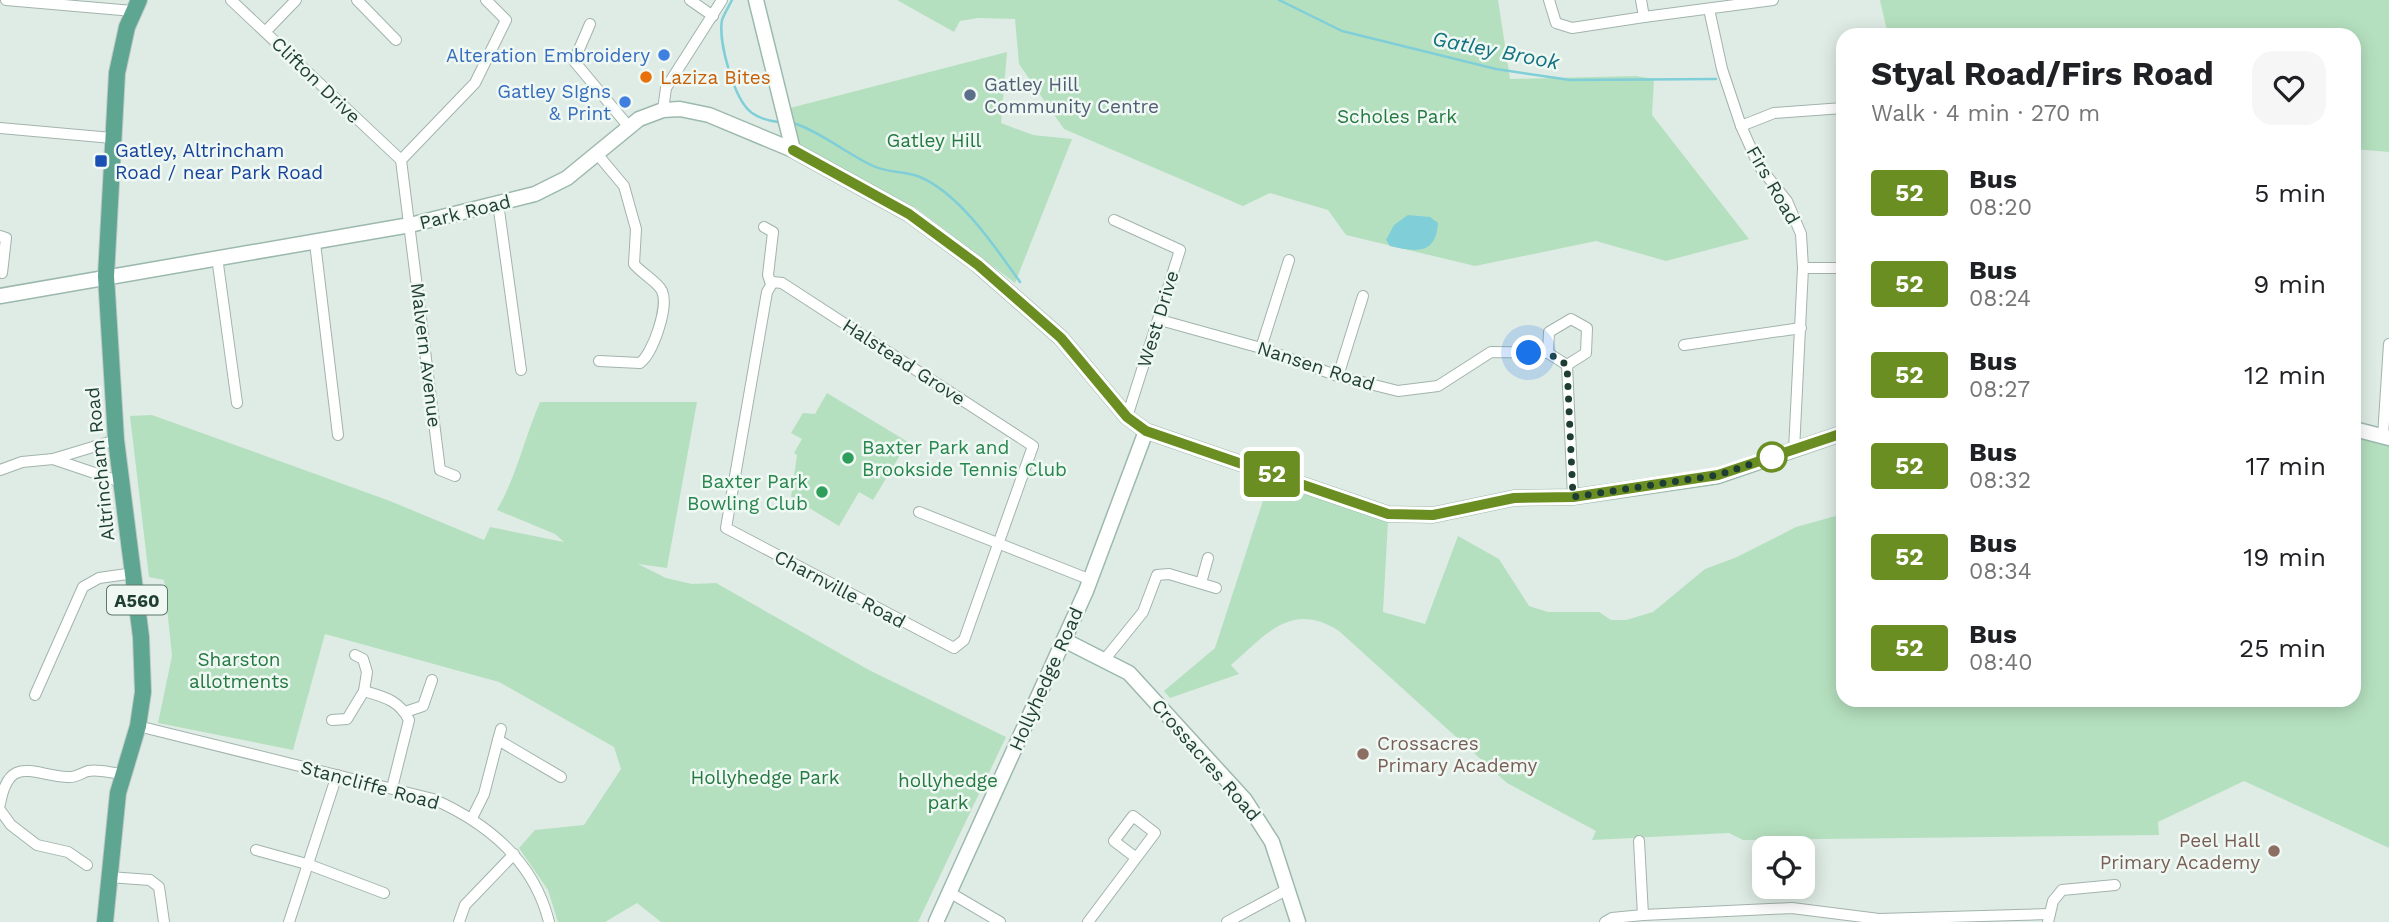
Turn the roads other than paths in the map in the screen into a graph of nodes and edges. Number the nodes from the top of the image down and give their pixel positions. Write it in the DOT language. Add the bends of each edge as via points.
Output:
graph roads {
  1 [pos="6,0"];
  2 [pos="231,0"];
  3 [pos="296,0"];
  4 [pos="357,0"];
  5 [pos="485,0"];
  6 [pos="690,0"];
  7 [pos="722,0"];
  8 [pos="756,0"];
  9 [pos="1549,0"];
  10 [pos="1641,0"];
  11 [pos="1773,0"];
  12 [pos="1732,2"];
  13 [pos="136,5"];
  14 [pos="1709,9"];
  15 [pos="713,16"];
  16 [pos="1644,17"];
  17 [pos="590,24"];
  18 [pos="266,32"];
  19 [pos="396,40"];
  20 [pos="1836,109"];
  21 [pos="663,110"];
  22 [pos="1741,126"];
  23 [pos="629,127"];
  24 [pos="0,128"];
  25 [pos="112,138"];
  26 [pos="793,150"];
  27 [pos="598,155"];
  28 [pos="401,160"];
  29 [pos="498,203"];
  30 [pos="1114,220"];
  31 [pos="410,225"];
  32 [pos="764,228"];
  33 [pos="0,236"];
  34 [pos="315,243"];
  35 [pos="217,257"];
  36 [pos="1289,260"];
  37 [pos="1803,268"];
  38 [pos="1836,268"];
  39 [pos="2,273"];
  40 [pos="106,276"];
  41 [pos="772,283"];
  42 [pos="0,296"];
  43 [pos="1363,296"];
  44 [pos="1160,320"];
  45 [pos="1801,328"];
  46 [pos="2389,344"];
  47 [pos="1684,345"];
  48 [pos="1261,348"];
  49 [pos="1548,353"];
  50 [pos="599,360"];
  51 [pos="1567,365"];
  52 [pos="521,370"];
  53 [pos="1338,376"];
  54 [pos="237,403"];
  55 [pos="1127,417"];
  56 [pos="1146,431"];
  57 [pos="2361,431"];
  58 [pos="338,435"];
  59 [pos="1836,435"];
  60 [pos="2386,437"];
  61 [pos="116,440"];
  62 [pos="1794,450"];
  63 [pos="53,459"];
  64 [pos="0,470"];
  65 [pos="455,475"];
  66 [pos="121,482"];
  67 [pos="1573,497"];
  68 [pos="919,512"];
  69 [pos="999,544"];
  70 [pos="1208,558"];
  71 [pos="134,573"];
  72 [pos="1091,580"];
  73 [pos="1201,583"];
  74 [pos="1216,588"];
  75 [pos="1064,640"];
  76 [pos="355,655"];
  77 [pos="1105,659"];
  78 [pos="432,680"];
  79 [pos="364,691"];
  80 [pos="36,695"];
  81 [pos="404,712"];
  82 [pos="332,720"];
  83 [pos="138,726"];
  84 [pos="122,774"];
  85 [pos="337,775"];
  86 [pos="561,777"];
  87 [pos="392,788"];
  88 [pos="0,804"];
  89 [pos="0,810"];
  90 [pos="472,818"];
  91 [pos="4,823"];
  92 [pos="1639,841"];
  93 [pos="256,850"];
  94 [pos="514,854"];
  95 [pos="1135,857"];
  96 [pos="87,865"];
  97 [pos="310,865"];
  98 [pos="109,877"];
  99 [pos="2115,885"];
  100 [pos="1288,889"];
  101 [pos="949,892"];
  102 [pos="384,893"];
  103 [pos="1643,915"];
  104 [pos="1710,917"];
  105 [pos="2049,918"];
  106 [pos="105,922"];
  107 [pos="164,922"];
  108 [pos="289,922"];
  109 [pos="459,922"];
  110 [pos="549,922"];
  111 [pos="936,922"];
  112 [pos="1000,922"];
  113 [pos="1088,922"];
  114 [pos="1227,922"];
  115 [pos="1298,922"];
  116 [pos="1605,922"];
  1 -- 13 [label="street"];
  2 -- 18 [label="street, Clifton Drive"];
  3 -- 18 [label="street"];
  4 -- 19 [label="street"];
  5 -- 28 [label="street" via="506,20 475,83"];
  6 -- 15 [label="street"];
  7 -- 15 [label="street"];
  8 -- 26 [label="main road"];
  9 -- 16 [label="street" via="1552,18 1562,27"];
  10 -- 16 [label="street"];
  11 -- 12 [label="street"];
  12 -- 14 [label="street"];
  13 -- 25 [label="main road, Altrincham Road / A560" via="117,73"];
  14 -- 16 [label="street"];
  14 -- 22 [label="street, Firs Road"];
  15 -- 21 [label="street" via="666,88"];
  17 -- 23 [label="street" via="574,61"];
  18 -- 28 [label="street, Clifton Drive"];
  20 -- 22 [label="street" via="1774,113"];
  21 -- 23 [label="main road, Park Road"];
  21 -- 26 [label="main road" via="709,115"];
  22 -- 37 [label="street, Firs Road" via="1759,166 1787,201 1801,234"];
  23 -- 27 [label="main road, Park Road"];
  24 -- 25 [label="street"];
  25 -- 40 [label="main road, Altrincham Road / A560"];
  26 -- 55 [label="main road" via="909,214 978,265 1061,338"];
  27 -- 29 [label="main road, Park Road" via="553,187"];
  27 -- 50 [label="street" via="624,186 636,229 634,264 662,289 663,299 651,354 640,363"];
  28 -- 31 [label="street"];
  29 -- 31 [label="main road, Park Road"];
  29 -- 52 [label="street"];
  30 -- 44 [label="street, West Drive" via="1180,250"];
  31 -- 34 [label="main road, Park Road"];
  31 -- 65 [label="street, Malvern Avenue" via="440,470"];
  32 -- 41 [label="street" via="773,232 768,275"];
  33 -- 39 [label="street" via="6,238"];
  34 -- 35 [label="main road, Park Road"];
  34 -- 58 [label="street"];
  35 -- 40 [label="main road, Park Road"];
  35 -- 54 [label="street"];
  36 -- 48 [label="street"];
  37 -- 38 [label="street"];
  37 -- 45 [label="street, Firs Road"];
  40 -- 42 [label="main road, Park Road"];
  40 -- 61 [label="main road, Altrincham Road / A560"];
  41 -- 69 [label="street, Halstead Grove" via="782,283 1033,446"];
  41 -- 69 [label="street, Charnville Road" via="726,528 954,648 964,640"];
  43 -- 53 [label="street"];
  44 -- 48 [label="street, Nansen Road"];
  44 -- 55 [label="street, West Drive"];
  45 -- 47 [label="street"];
  45 -- 62 [label="street, Firs Road"];
  46 -- 60 [label="street"];
  48 -- 53 [label="street, Nansen Road"];
  49 -- 51 [label="street"];
  49 -- 51 [label="street" via="1549,332 1571,320 1587,328 1586,353"];
  49 -- 53 [label="street, Nansen Road" via="1491,352 1437,386 1398,391"];
  51 -- 67 [label="street"];
  55 -- 56 [label="main road"];
  56 -- 67 [label="main road" via="1388,514 1433,515 1514,498"];
  56 -- 72 [label="main road, Hollyhedge Road"];
  57 -- 60 [label="main road"];
  59 -- 62 [label="main road"];
  61 -- 63 [label="street"];
  61 -- 66 [label="main road, Altrincham Road / A560"];
  62 -- 67 [label="main road" via="1718,475"];
  63 -- 64 [label="street"];
  63 -- 66 [label="street"];
  66 -- 71 [label="main road, Altrincham Road / A560"];
  68 -- 69 [label="street"];
  69 -- 72 [label="street"];
  70 -- 73 [label="street"];
  71 -- 80 [label="street" via="99,578 83,587"];
  71 -- 83 [label="main road, Altrincham Road / A560" via="143,663"];
  72 -- 75 [label="main road, Hollyhedge Road"];
  73 -- 74 [label="street"];
  73 -- 77 [label="street" via="1157,575 1140,618"];
  75 -- 77 [label="main road, Crossacres Road"];
  75 -- 101 [label="main road, Hollyhedge Road"];
  76 -- 79 [label="street" via="363,659 367,672"];
  77 -- 100 [label="main road, Crossacres Road" via="1146,690 1245,800 1272,842"];
  78 -- 81 [label="street" via="423,706"];
  79 -- 81 [label="street" via="389,698"];
  79 -- 82 [label="street" via="348,719"];
  81 -- 87 [label="street" via="409,720"];
  83 -- 84 [label="main road, Altrincham Road / A560"];
  83 -- 85 [label="street, Stancliffe Road"];
  84 -- 88 [label="street" via="89,771 67,777 30,769 7,781"];
  84 -- 98 [label="main road, Altrincham Road / A560"];
  85 -- 87 [label="street, Stancliffe Road"];
  85 -- 97 [label="street"];
  86 -- 90 [label="street" via="499,735 484,794"];
  87 -- 90 [label="street, Stancliffe Road" via="433,799"];
  89 -- 91 [label="street"];
  90 -- 94 [label="street, Stancliffe Road"];
  91 -- 96 [label="street" via="37,845 68,852"];
  92 -- 103 [label="street"];
  93 -- 97 [label="street"];
  94 -- 109 [label="street" via="465,905"];
  94 -- 110 [label="street, Stancliffe Road" via="532,880"];
  95 -- 113 [label="street"];
  97 -- 102 [label="street"];
  97 -- 108 [label="street"];
  98 -- 106 [label="main road, Altrincham Road / A560"];
  98 -- 107 [label="street" via="150,880 159,887"];
  99 -- 105 [label="street" via="2062,890 2053,901"];
  100 -- 114 [label="street"];
  100 -- 115 [label="main road, Crossacres Road"];
  101 -- 111 [label="main road, Hollyhedge Road"];
  101 -- 112 [label="street"];
  103 -- 104 [label="street"];
  103 -- 116 [label="street"];
  104 -- 105 [label="street" via="1792,908 1879,919"];
}
